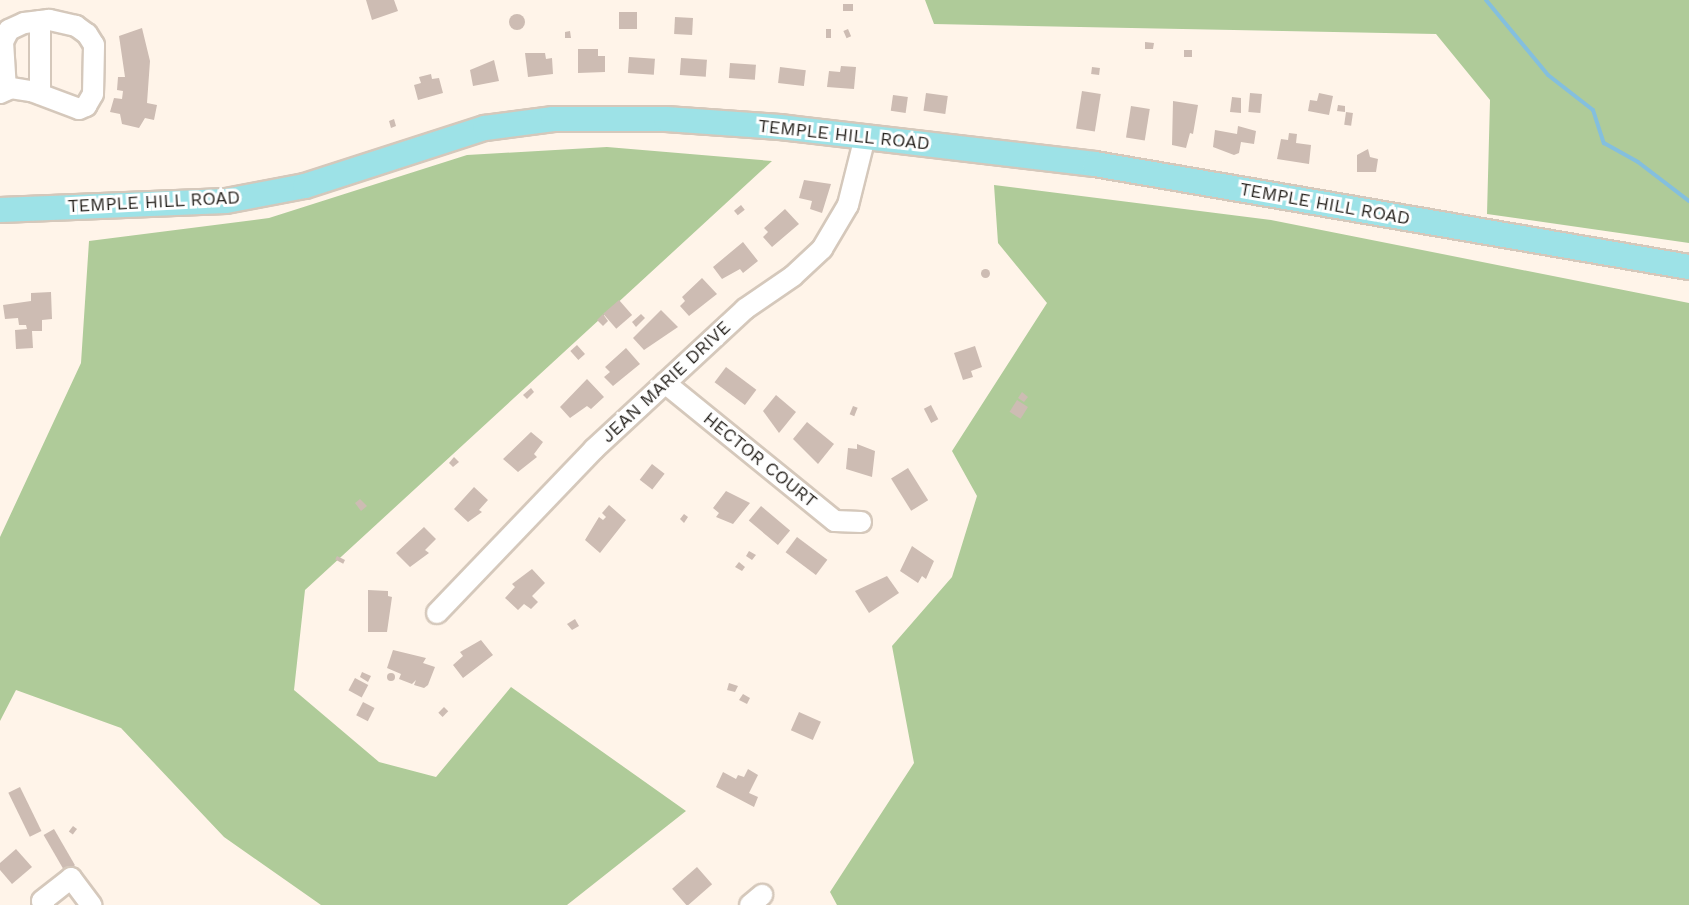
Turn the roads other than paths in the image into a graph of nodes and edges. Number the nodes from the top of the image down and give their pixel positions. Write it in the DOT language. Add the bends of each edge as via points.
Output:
graph roads {
  1 [pos="40,21"];
  2 [pos="3,92"];
  3 [pos="39,94"];
  4 [pos="866,137"];
  5 [pos="0,210"];
  6 [pos="1689,267"];
  7 [pos="665,383"];
  8 [pos="861,522"];
  9 [pos="436,614"];
  10 [pos="44,905"];
  11 [pos="91,905"];
  1 -- 2 [label="street" via="9,30 3,42"];
  1 -- 3 [label="street"];
  1 -- 3 [label="street" via="75,26 94,45 93,94 86,106 80,109"];
  2 -- 3 [label="street"];
  4 -- 5 [label="main road, TEMPLE HILL ROAD" via="666,119 553,119 485,128 305,186 226,201"];
  4 -- 6 [label="main road, TEMPLE HILL ROAD" via="1095,165"];
  4 -- 7 [label="street, JEAN MARIE DRIVE" via="848,205 822,249 793,276 745,309"];
  7 -- 8 [label="street, HECTOR COURT" via="835,521"];
  7 -- 9 [label="street, JEAN MARIE DRIVE" via="594,449"];
  10 -- 11 [label="street" via="42,901 71,878"];
}
